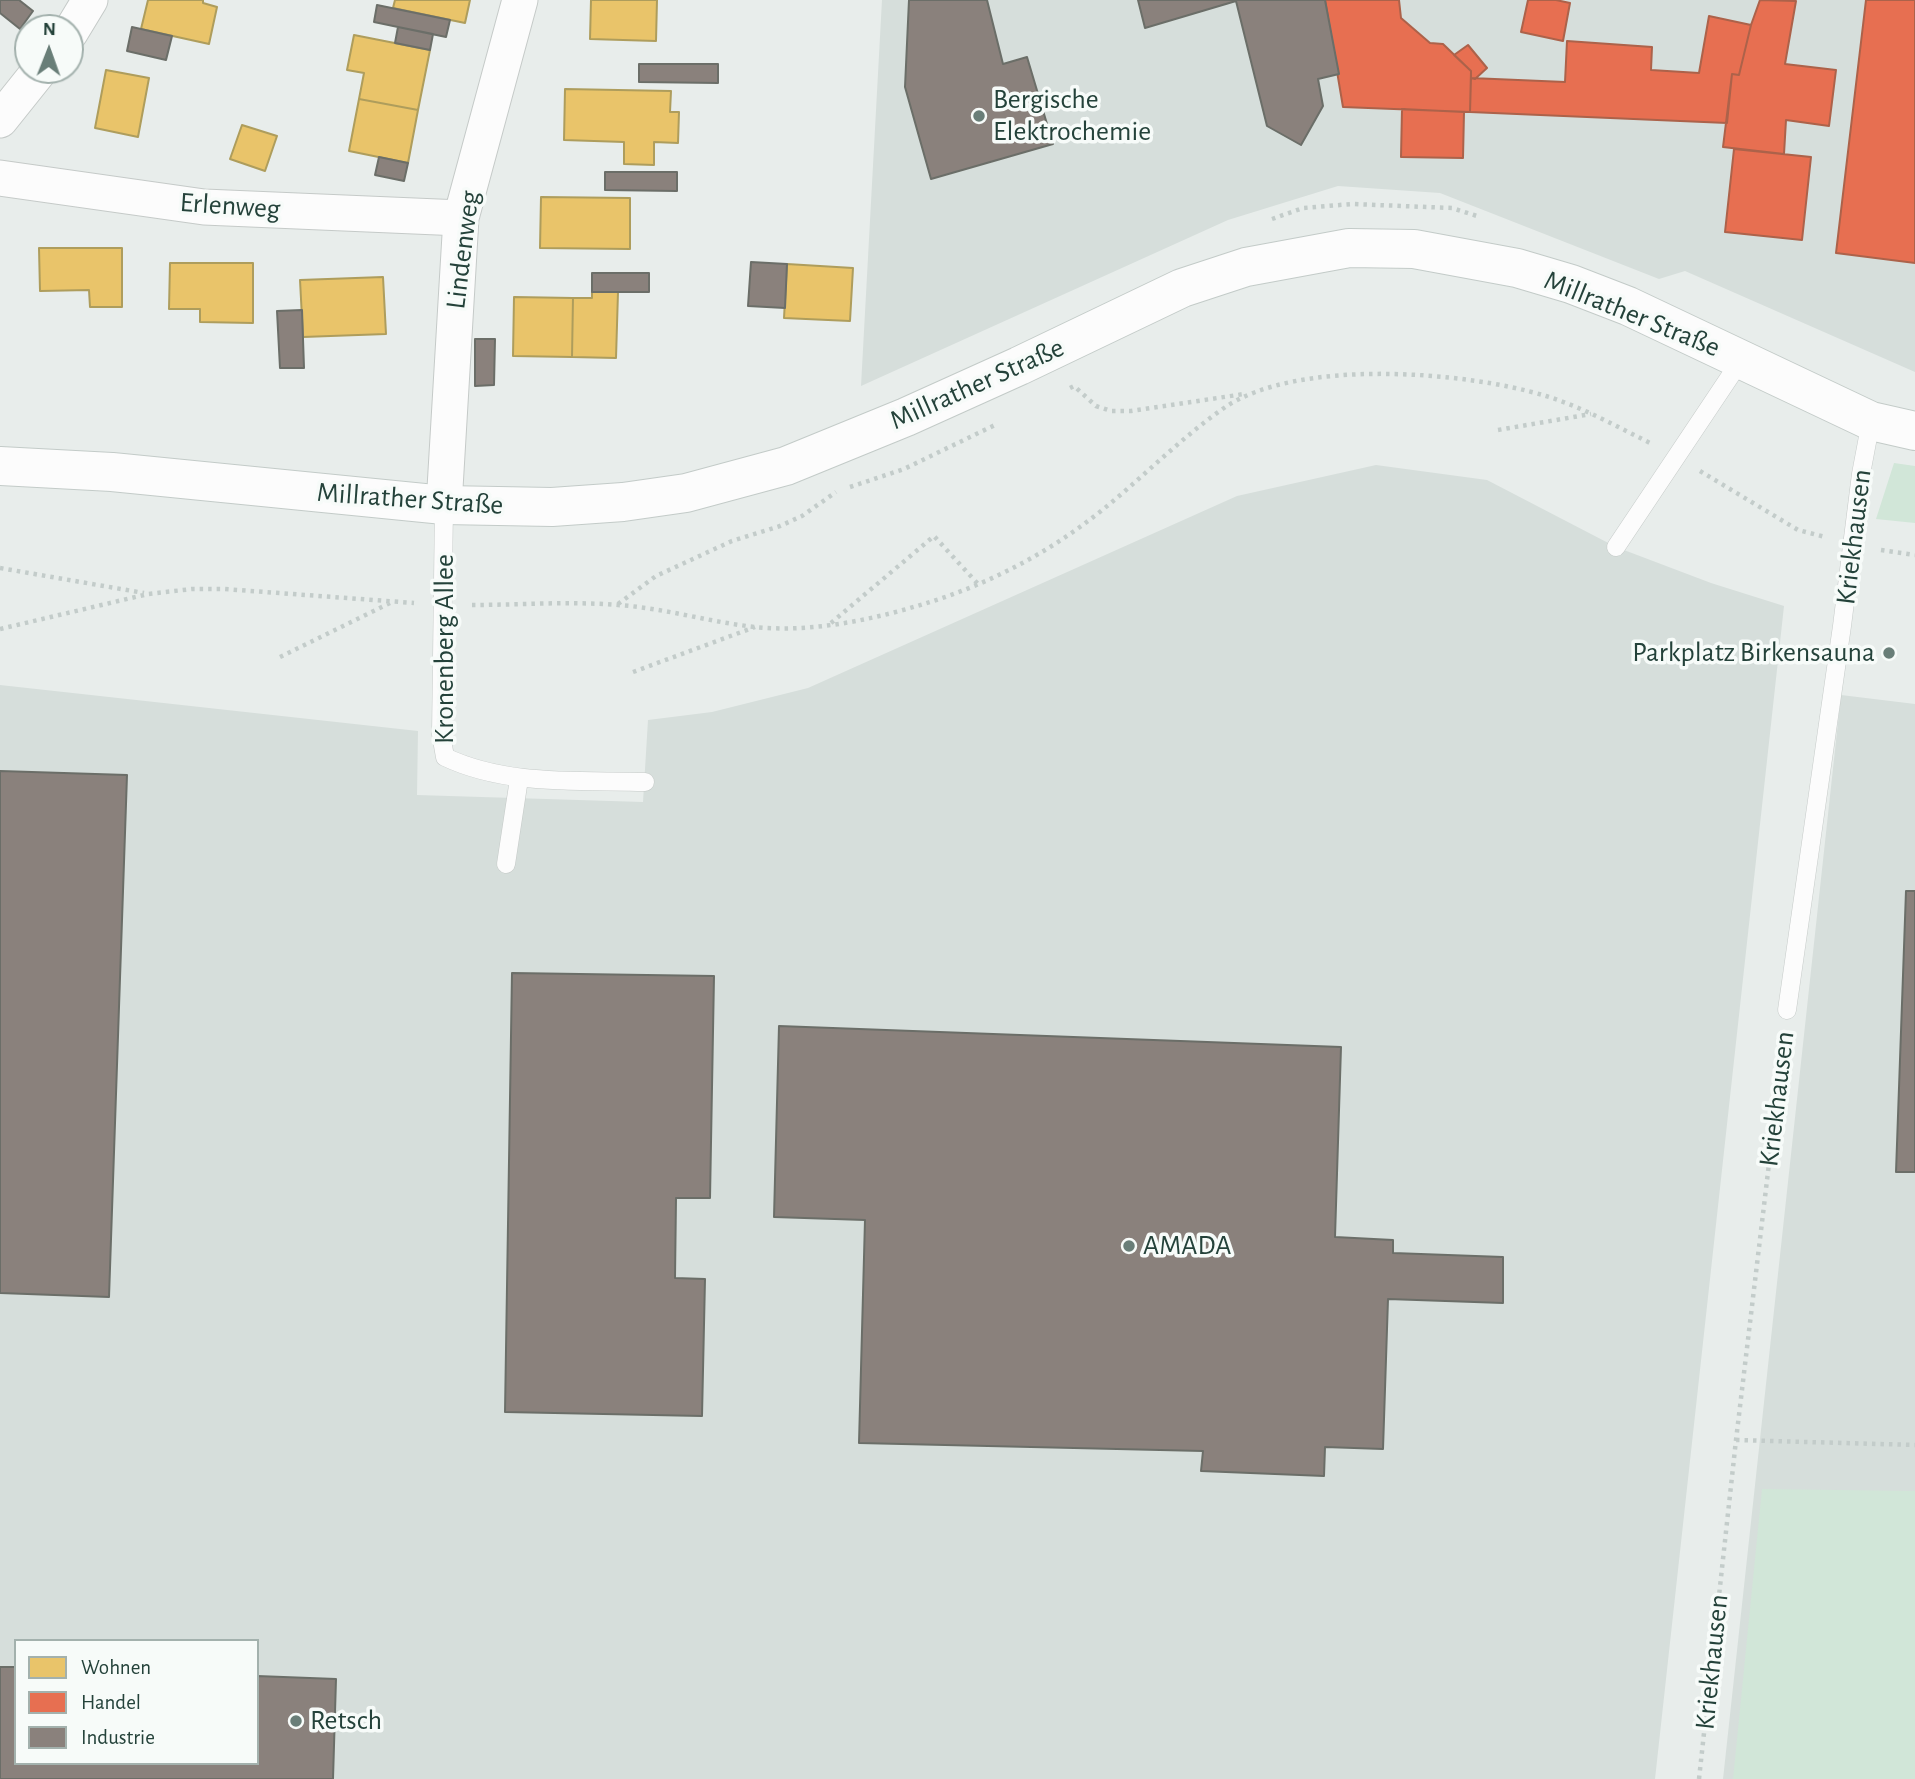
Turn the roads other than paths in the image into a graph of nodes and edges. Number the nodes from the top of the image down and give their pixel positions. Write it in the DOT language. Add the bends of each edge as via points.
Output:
graph roads {
  1 [pos="520,0"];
  2 [pos="29,84"];
  3 [pos="0,120"];
  4 [pos="0,178"];
  5 [pos="461,218"];
  6 [pos="1741,360"];
  7 [pos="1871,421"];
  8 [pos="1915,431"];
  9 [pos="0,466"];
  10 [pos="444,505"];
  11 [pos="1616,547"];
  12 [pos="519,779"];
  13 [pos="645,782"];
  14 [pos="506,864"];
  15 [pos="1787,1010"];
  1 -- 5 [label="street, Lindenweg"];
  2 -- 3 [label="street"];
  4 -- 5 [label="street, Erlenweg" via="204,207"];
  5 -- 10 [label="street, Lindenweg"];
  6 -- 7 [label="main road, Millrather Straße"];
  6 -- 10 [label="main road, Millrather Straße" via="1571,284 1414,249 1349,248 1246,267 1182,288 994,378 786,466 686,493 623,502"];
  6 -- 11 [label="lane"];
  7 -- 8 [label="main road, Millrather Straße"];
  7 -- 15 [label="lane, Kriekhausen"];
  9 -- 10 [label="main road, Millrather Straße" via="112,472"];
  10 -- 12 [label="lane, Kronenberg Allee" via="441,734 445,757"];
  12 -- 13 [label="lane"];
  12 -- 14 [label="lane"];
}
